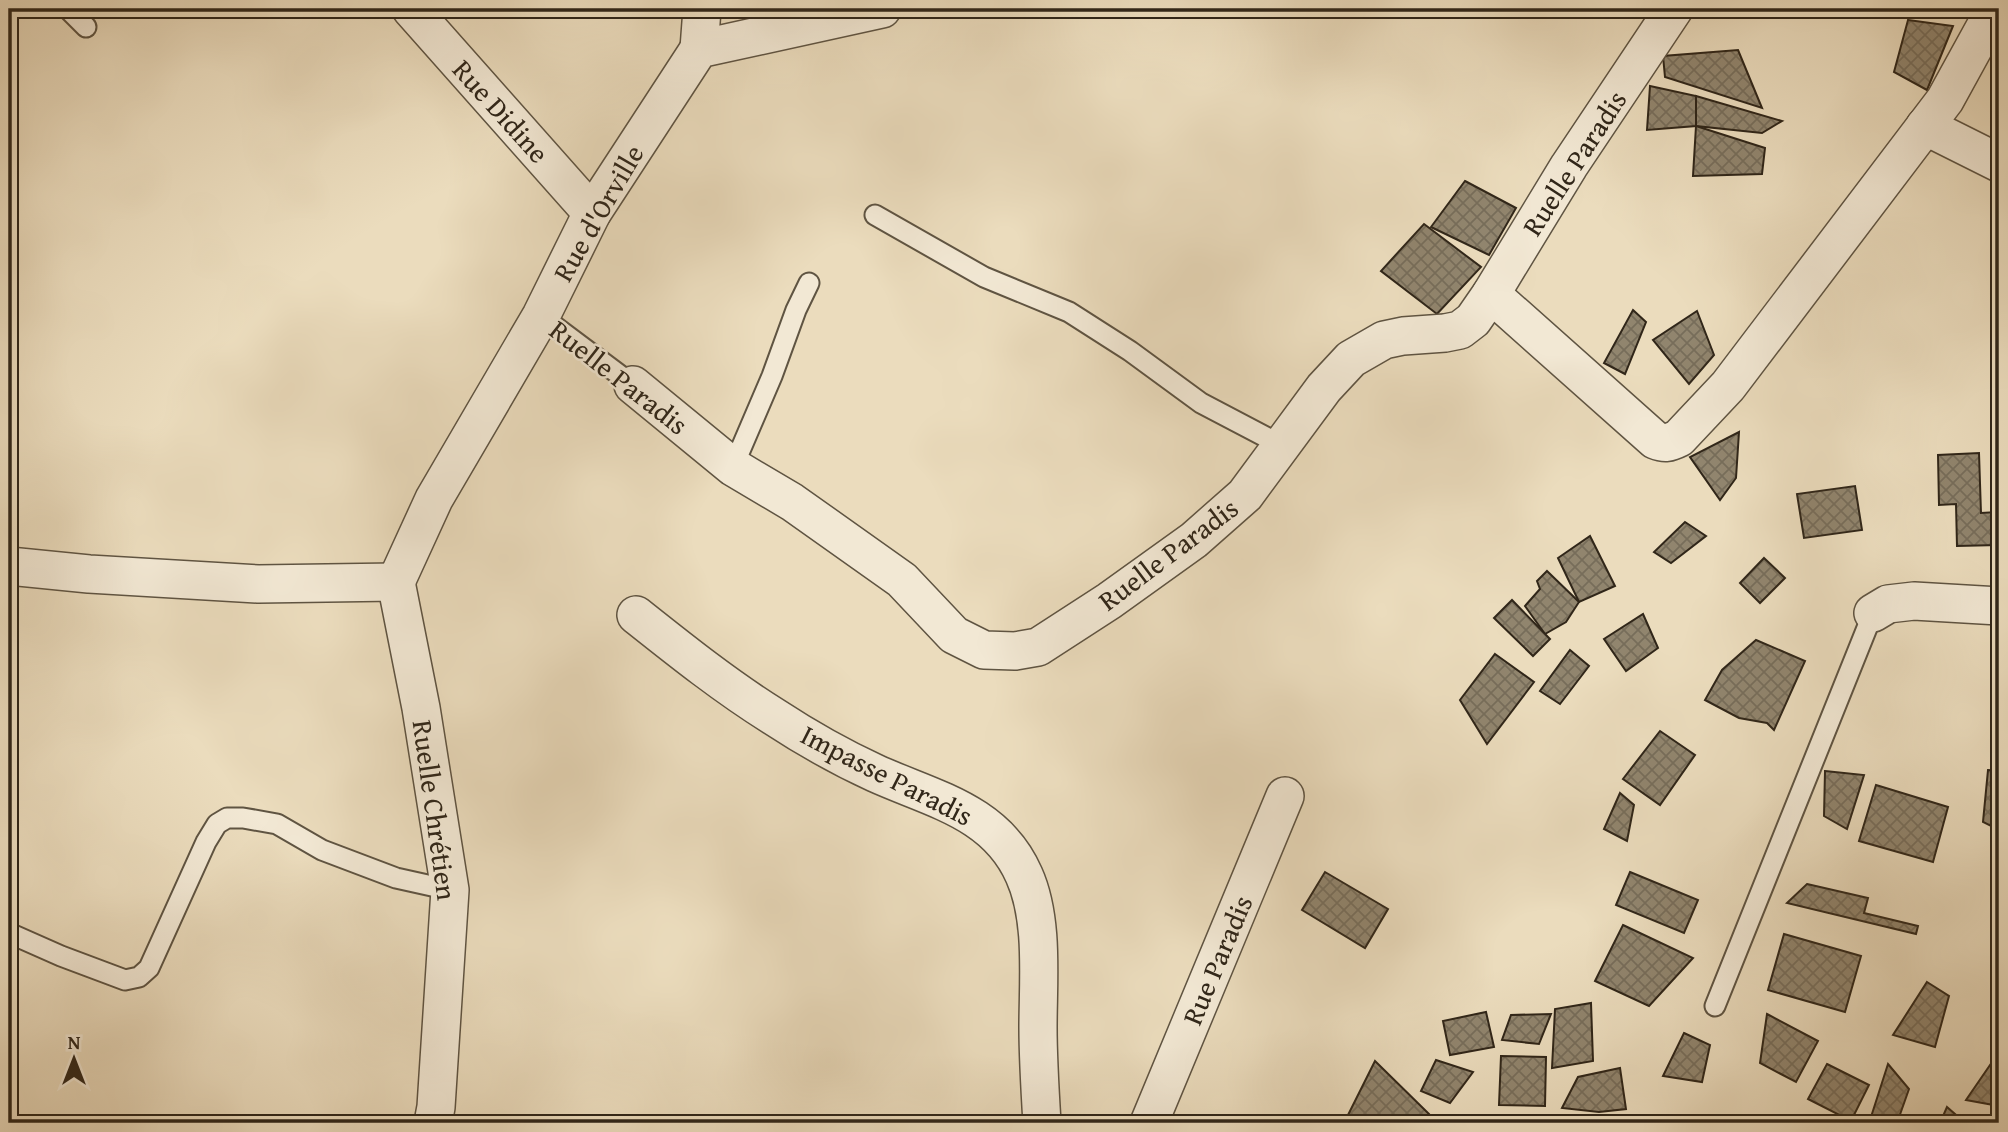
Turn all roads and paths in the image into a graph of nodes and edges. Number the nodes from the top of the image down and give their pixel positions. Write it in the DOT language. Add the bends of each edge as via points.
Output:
graph roads {
  1 [pos="68,9"];
  2 [pos="411,9"];
  3 [pos="702,9"];
  4 [pos="882,9"];
  5 [pos="1674,9"];
  6 [pos="1995,9"];
  7 [pos="86,27"];
  8 [pos="699,49"];
  9 [pos="1925,126"];
  10 [pos="1999,163"];
  11 [pos="592,213"];
  12 [pos="875,215"];
  13 [pos="809,283"];
  14 [pos="1491,294"];
  15 [pos="541,316"];
  16 [pos="633,386"];
  17 [pos="1281,445"];
  18 [pos="733,467"];
  19 [pos="9,566"];
  20 [pos="396,582"];
  21 [pos="1999,606"];
  22 [pos="1873,613"];
  23 [pos="636,615"];
  24 [pos="1285,796"];
  25 [pos="450,890"];
  26 [pos="9,933"];
  27 [pos="1715,1006"];
  28 [pos="433,1123"];
  29 [pos="1042,1123"];
  30 [pos="1149,1123"];
  1 -- 7 [label="lane"];
  2 -- 11 [label="street, Rue Didine"];
  3 -- 8 [label="street"];
  4 -- 8 [label="street"];
  5 -- 14 [label="street, Ruelle Paradis" via="1569,166"];
  6 -- 9 [label="street" via="1945,100"];
  8 -- 11 [label="street, Rue d'Orville"];
  9 -- 10 [label="street"];
  9 -- 14 [label="street" via="1728,386 1669,443 1644,431"];
  11 -- 15 [label="street, Rue d'Orville"];
  12 -- 17 [label="lane" via="984,277 1069,312 1201,403"];
  13 -- 18 [label="lane"];
  14 -- 17 [label="street, Ruelle Paradis" via="1460,330 1384,340 1351,359"];
  15 -- 16 [label="lane, Ruelle Paradis"];
  15 -- 20 [label="street, Rue d'Orville" via="434,499"];
  16 -- 18 [label="street, Ruelle Paradis"];
  17 -- 18 [label="street, Ruelle Paradis" via="1245,495 1194,540 1038,647 1015,651 984,650 954,635 902,580 792,502"];
  19 -- 20 [label="street" via="258,584"];
  20 -- 25 [label="street, Ruelle Chrétien"];
  21 -- 22 [label="street" via="1914,601 1888,604"];
  22 -- 27 [label="lane"];
  23 -- 29 [label="street, Impasse Paradis" via="772,716 843,757 955,806 1003,841 1025,876 1034,902"];
  24 -- 30 [label="street, Rue Paradis"];
  25 -- 26 [label="lane" via="396,878 322,850 277,824 227,818 217,824 206,842 149,968 139,977 125,980"];
  25 -- 28 [label="street, Ruelle Chrétien"];
}
